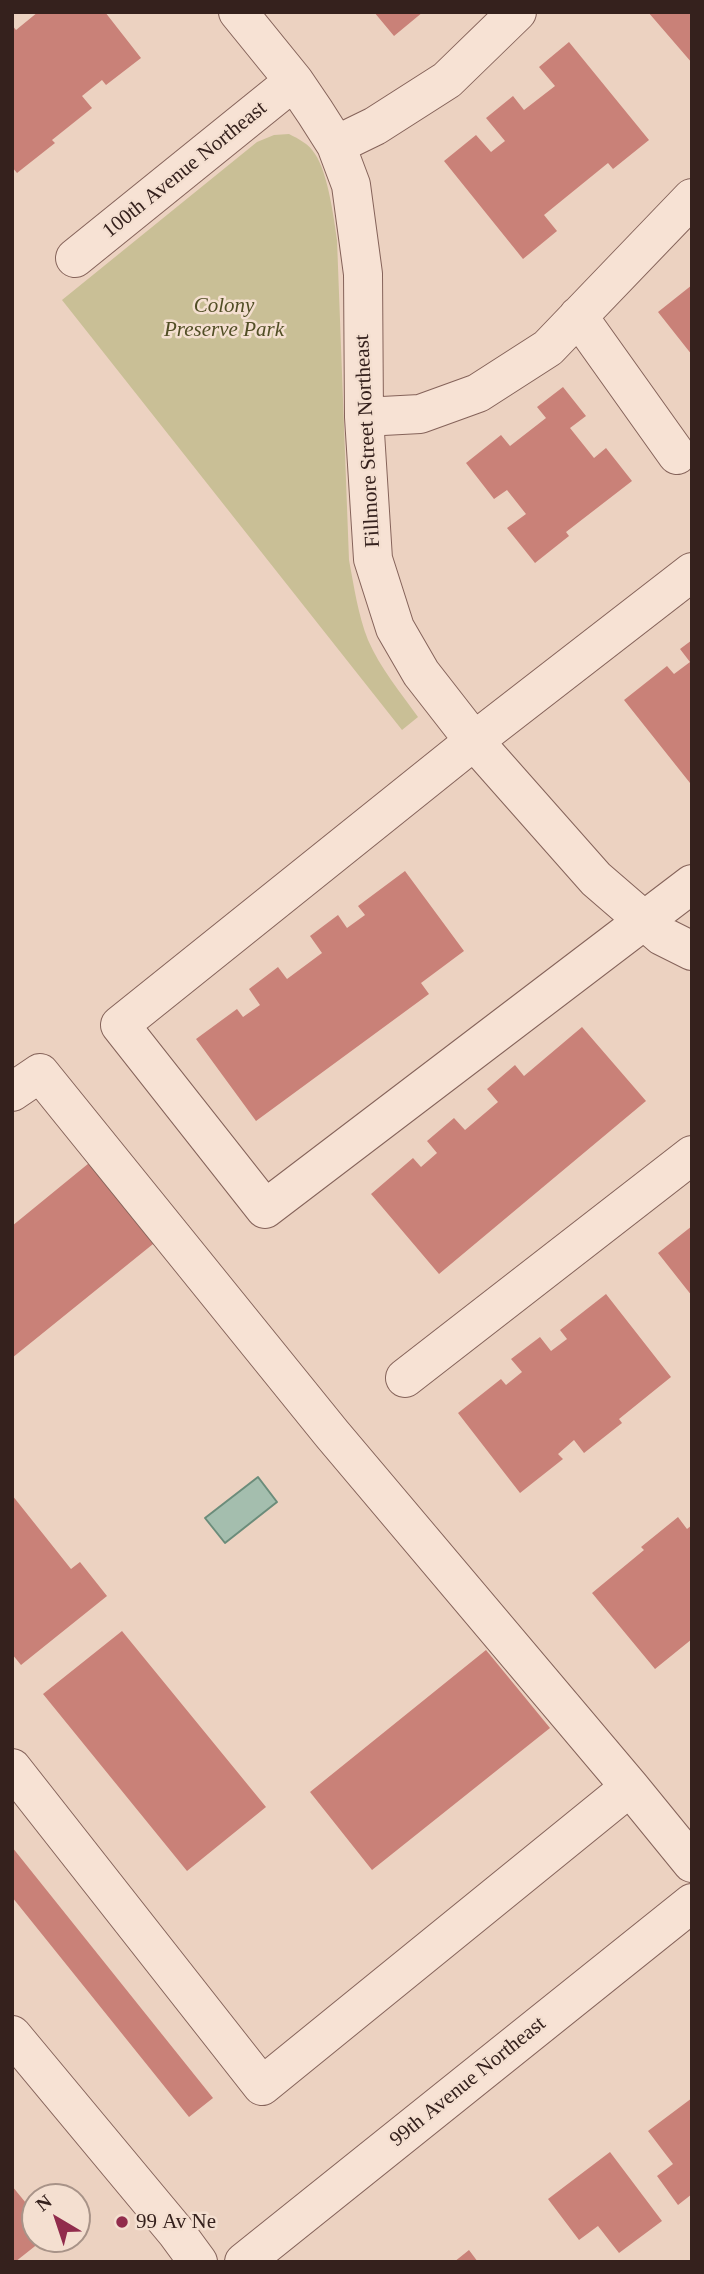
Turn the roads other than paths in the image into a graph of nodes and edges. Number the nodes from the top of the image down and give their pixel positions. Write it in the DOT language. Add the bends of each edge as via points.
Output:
graph roads {
  1 [pos="238,12"];
  2 [pos="517,12"];
  3 [pos="294,81"];
  4 [pos="336,145"];
  5 [pos="692,198"];
  6 [pos="75,258"];
  7 [pos="578,316"];
  8 [pos="364,417"];
  9 [pos="677,455"];
  10 [pos="692,572"];
  11 [pos="474,741"];
  12 [pos="692,884"];
  13 [pos="645,922"];
  14 [pos="692,951"];
  15 [pos="12,1092"];
  16 [pos="692,1155"];
  17 [pos="405,1378"];
  18 [pos="12,1768"];
  19 [pos="630,1787"];
  20 [pos="692,1863"];
  21 [pos="692,1903"];
  22 [pos="12,2036"];
  23 [pos="198,2262"];
  24 [pos="244,2262"];
  1 -- 3 [label="street, Fillmore Street Northeast"];
  2 -- 4 [label="street" via="447,79 375,126"];
  3 -- 4 [label="street, Fillmore Street Northeast"];
  3 -- 6 [label="street, 100th Avenue Northeast"];
  4 -- 8 [label="street, Fillmore Street Northeast" via="351,185 363,274"];
  5 -- 7 [label="street"];
  7 -- 8 [label="street" via="548,348 478,393 420,414"];
  7 -- 9 [label="street"];
  8 -- 11 [label="street, Fillmore Street Northeast" via="373,559 395,628 421,673"];
  10 -- 11 [label="street"];
  11 -- 13 [label="street, Fillmore Street Northeast" via="596,879"];
  11 -- 13 [label="street" via="120,1025 265,1209"];
  12 -- 13 [label="street"];
  13 -- 14 [label="street, Fillmore Street Northeast"];
  15 -- 19 [label="street" via="40,1073 332,1434"];
  16 -- 17 [label="street"];
  18 -- 19 [label="street" via="262,2086"];
  19 -- 20 [label="street"];
  21 -- 24 [label="street, 99th Avenue Northeast"];
  22 -- 23 [label="street"];
}
